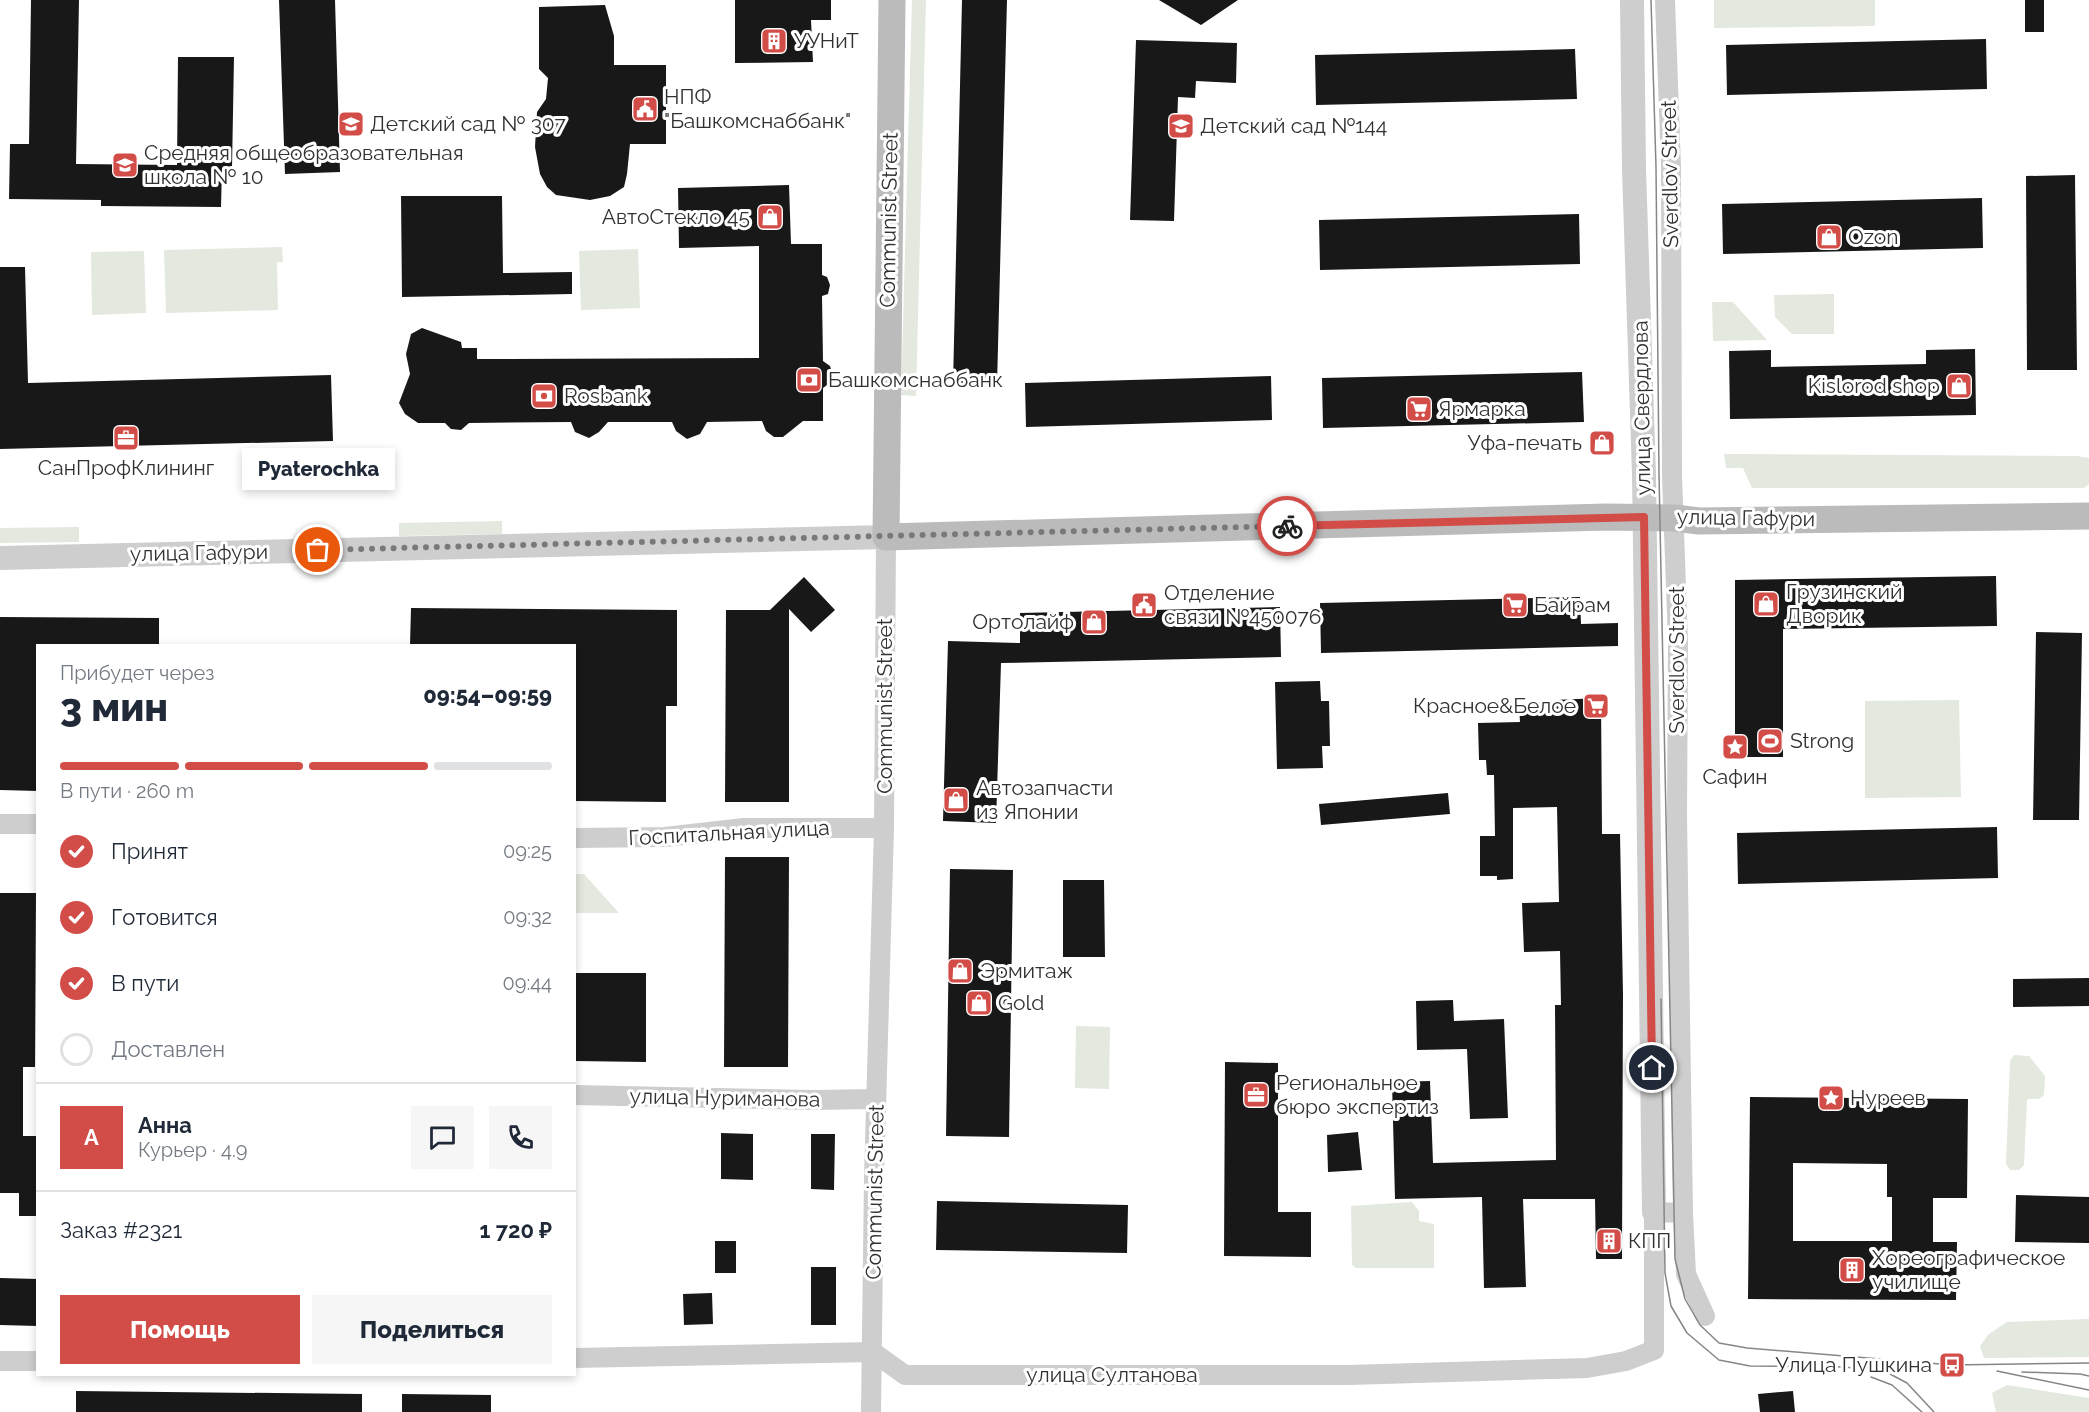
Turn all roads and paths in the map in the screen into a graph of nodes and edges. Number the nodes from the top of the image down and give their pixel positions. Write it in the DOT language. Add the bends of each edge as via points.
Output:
graph roads {
  1 [pos="892,0"];
  2 [pos="1632,0"];
  3 [pos="1665,0"];
  4 [pos="2089,516"];
  5 [pos="1644,517"];
  6 [pos="1675,518"];
  7 [pos="886,537"];
  8 [pos="0,558"];
  9 [pos="0,824"];
  10 [pos="36,824"];
  11 [pos="884,828"];
  12 [pos="576,838"];
  13 [pos="576,1095"];
  14 [pos="875,1099"];
  15 [pos="1654,1212"];
  16 [pos="1683,1213"];
  17 [pos="1704,1316"];
  18 [pos="873,1352"];
  19 [pos="576,1358"];
  20 [pos="0,1361"];
  21 [pos="36,1361"];
  22 [pos="871,1412"];
  1 -- 7 [label="main road, Communist Street"];
  2 -- 5 [label="street, улица Свердлова"];
  3 -- 6 [label="street, Sverdlov Street"];
  4 -- 6 [label="main road, улица Гафури" via="1699,521"];
  5 -- 6 [label="main road, улица Гафури"];
  5 -- 7 [label="main road, улица Гафури"];
  5 -- 15 [label="street, улица Свердлова"];
  6 -- 16 [label="street, Sverdlov Street"];
  7 -- 8 [label="street, улица Гафури"];
  7 -- 11 [label="street, Communist Street"];
  9 -- 10 [label="street"];
  11 -- 12 [label="street, Госпитальная улица" via="744,828 665,837"];
  11 -- 14 [label="street, Communist Street"];
  13 -- 14 [label="street, улица Нуриманова"];
  14 -- 18 [label="street, Communist Street"];
  15 -- 16 [label="street"];
  15 -- 18 [label="street, улица Султанова" via="1654,1350 1626,1361 1587,1368 1349,1375 905,1376"];
  16 -- 17 [label="street, Sverdlov Street" via="1686,1274"];
  18 -- 19 [label="street"];
  18 -- 22 [label="street, Communist Street"];
  20 -- 21 [label="street"];
}
